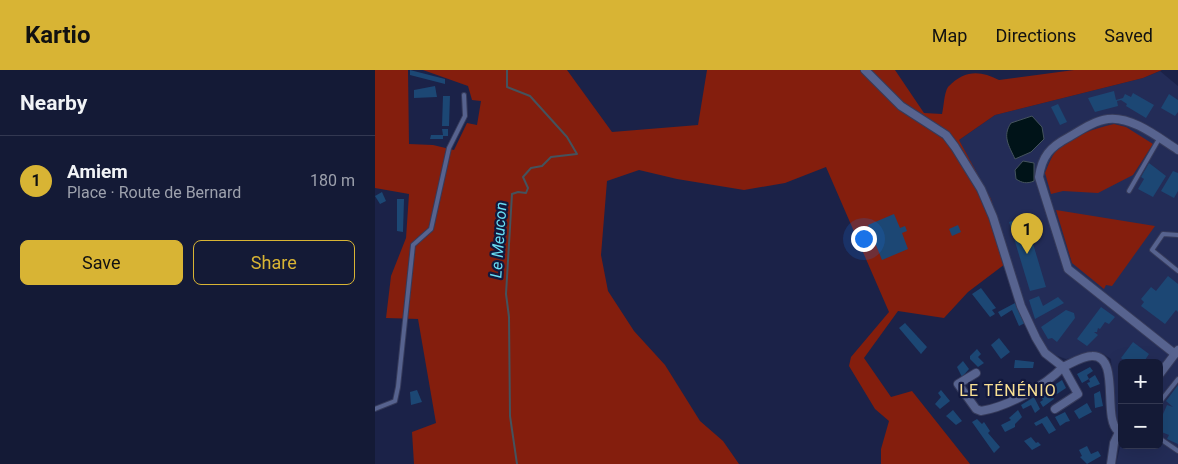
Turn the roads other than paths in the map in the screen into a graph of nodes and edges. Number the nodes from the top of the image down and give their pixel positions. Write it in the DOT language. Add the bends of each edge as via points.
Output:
graph roads {
  1 [pos="865,70"];
  2 [pos="464,95"];
  3 [pos="1159,139"];
  4 [pos="1178,150"];
  5 [pos="1129,191"];
  6 [pos="1178,235"];
  7 [pos="1178,270"];
  8 [pos="1176,352"];
  9 [pos="1063,367"];
  10 [pos="1163,370"];
  11 [pos="976,373"];
  12 [pos="1178,379"];
  13 [pos="1163,398"];
  14 [pos="375,409"];
  15 [pos="1055,409"];
  16 [pos="1118,429"];
  17 [pos="1118,437"];
  18 [pos="1163,441"];
  19 [pos="1178,451"];
  20 [pos="1111,464"];
  1 -- 9 [label="street" via="901,106 946,136 955,147 981,189 993,217 1021,306 1036,338 1045,353"];
  2 -- 14 [label="lane" via="465,116 449,148 431,229 413,245 395,401"];
  3 -- 4 [label="street"];
  3 -- 5 [label="lane"];
  3 -- 8 [label="street" via="1139,126 1109,119 1055,145 1041,163 1039,177 1068,269"];
  6 -- 7 [label="lane" via="1163,234 1152,250"];
  8 -- 10 [label="street"];
  9 -- 11 [label="street" via="1028,393 981,411 976,410 958,384"];
  9 -- 15 [label="street" via="1078,394"];
  9 -- 16 [label="street" via="1090,356 1097,356 1104,362 1109,379 1111,419 1114,428"];
  12 -- 13 [label="lane"];
  17 -- 20 [label="street"];
  18 -- 19 [label="lane"];
}
